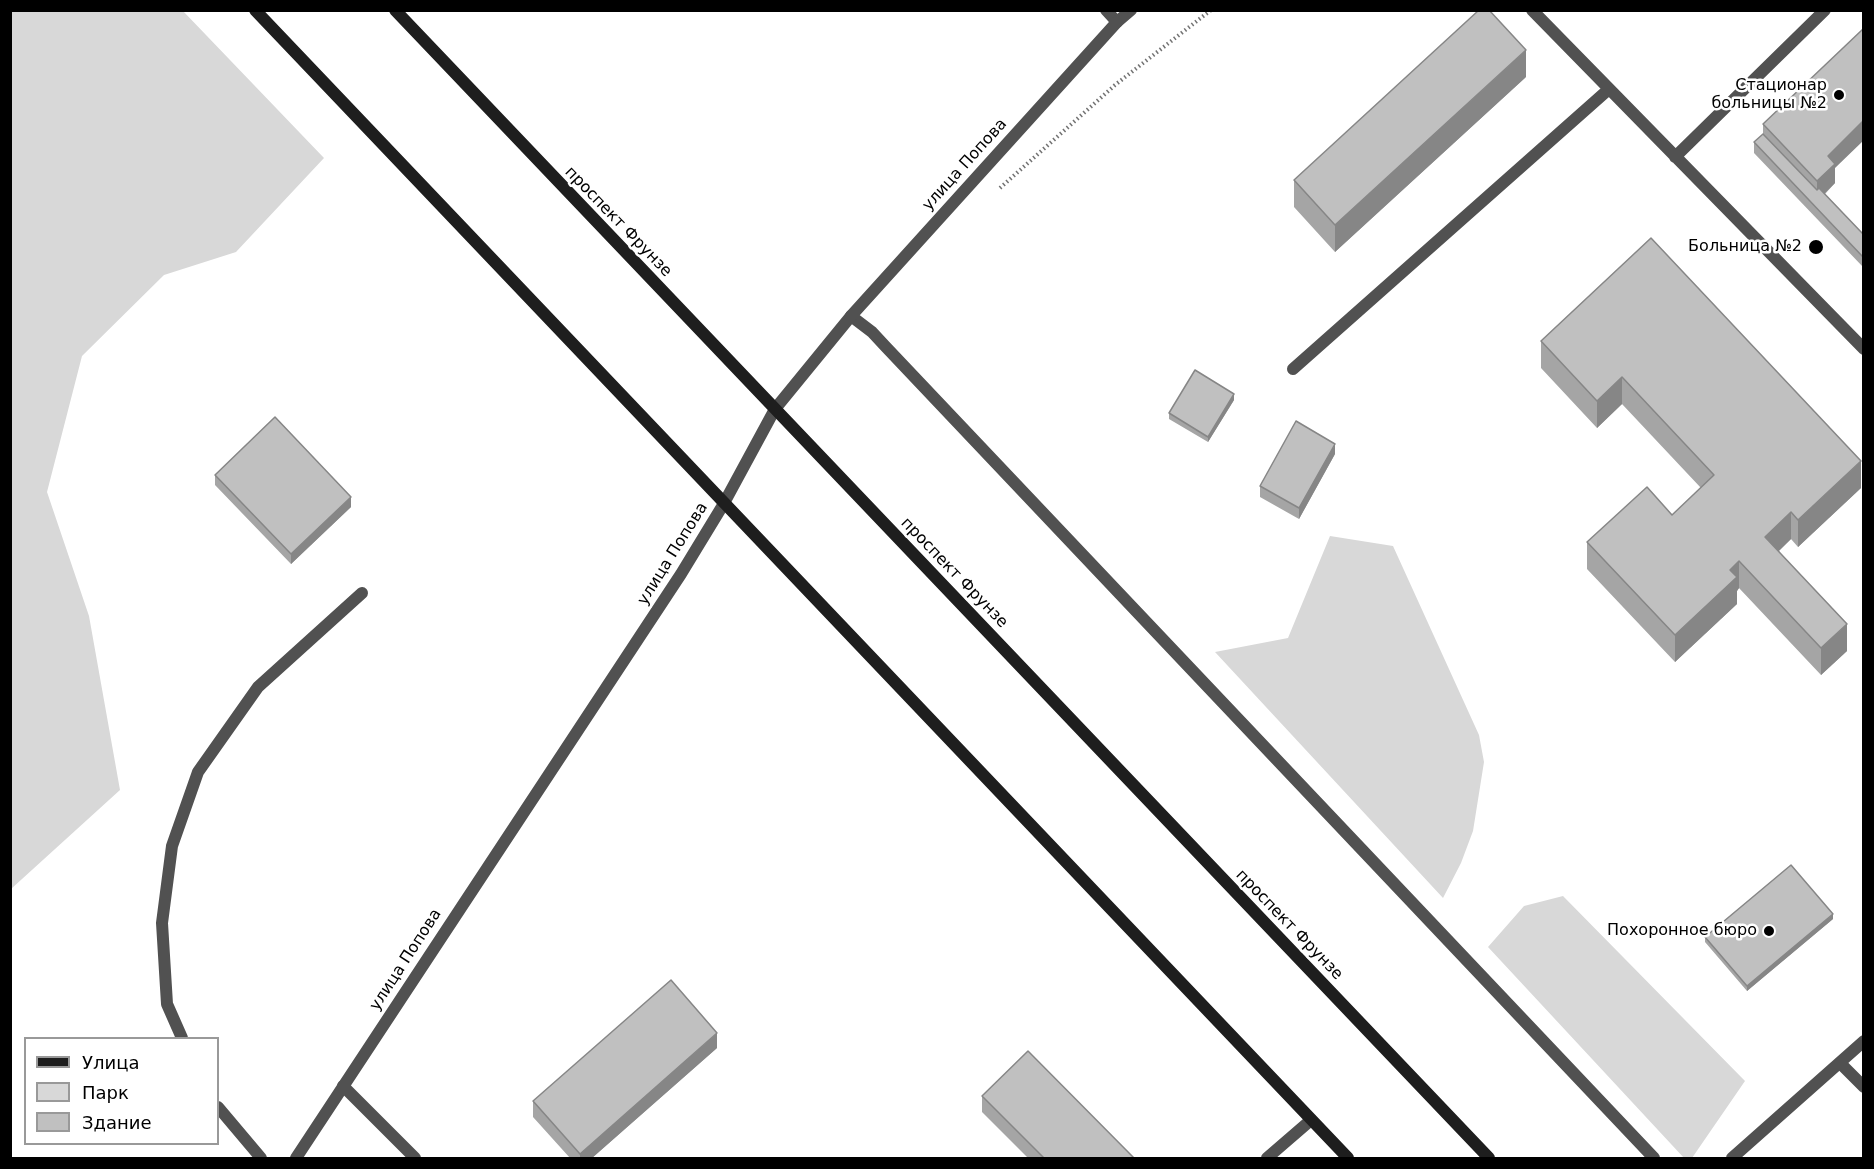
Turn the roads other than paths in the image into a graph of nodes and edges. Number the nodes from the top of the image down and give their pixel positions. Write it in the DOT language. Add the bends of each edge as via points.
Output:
graph roads {
  1 [pos="255,10"];
  2 [pos="395,10"];
  3 [pos="1106,10"];
  4 [pos="1131,10"];
  5 [pos="1532,10"];
  6 [pos="1825,10"];
  7 [pos="1117,22"];
  8 [pos="1609,89"];
  9 [pos="1675,157"];
  10 [pos="851,316"];
  11 [pos="1863,350"];
  12 [pos="1293,369"];
  13 [pos="775,409"];
  14 [pos="723,505"];
  15 [pos="362,593"];
  16 [pos="182,1037"];
  17 [pos="1863,1041"];
  18 [pos="1840,1063"];
  19 [pos="343,1086"];
  20 [pos="1863,1087"];
  21 [pos="219,1108"];
  22 [pos="1311,1120"];
  23 [pos="261,1158"];
  24 [pos="296,1158"];
  25 [pos="415,1158"];
  26 [pos="1267,1158"];
  27 [pos="1348,1158"];
  28 [pos="1489,1158"];
  29 [pos="1654,1158"];
  30 [pos="1732,1158"];
  1 -- 14 [label="main road"];
  2 -- 13 [label="main road, проспект Фрунзе"];
  3 -- 7 [label="street"];
  4 -- 7 [label="street, улица Попова"];
  5 -- 8 [label="street"];
  6 -- 9 [label="street"];
  7 -- 10 [label="street, улица Попова"];
  8 -- 9 [label="street"];
  8 -- 12 [label="street"];
  9 -- 11 [label="street"];
  10 -- 13 [label="street, улица Попова"];
  10 -- 29 [label="street" via="872,332"];
  13 -- 14 [label="street, улица Попова"];
  13 -- 28 [label="main road, проспект Фрунзе"];
  14 -- 19 [label="street, улица Попова"];
  14 -- 22 [label="main road"];
  15 -- 16 [label="street" via="258,687 198,772 172,846 162,924 167,1004"];
  17 -- 18 [label="street"];
  18 -- 20 [label="street"];
  18 -- 30 [label="street"];
  19 -- 24 [label="street, улица Попова"];
  19 -- 25 [label="street"];
  21 -- 23 [label="street"];
  22 -- 26 [label="street"];
  22 -- 27 [label="main road"];
}
